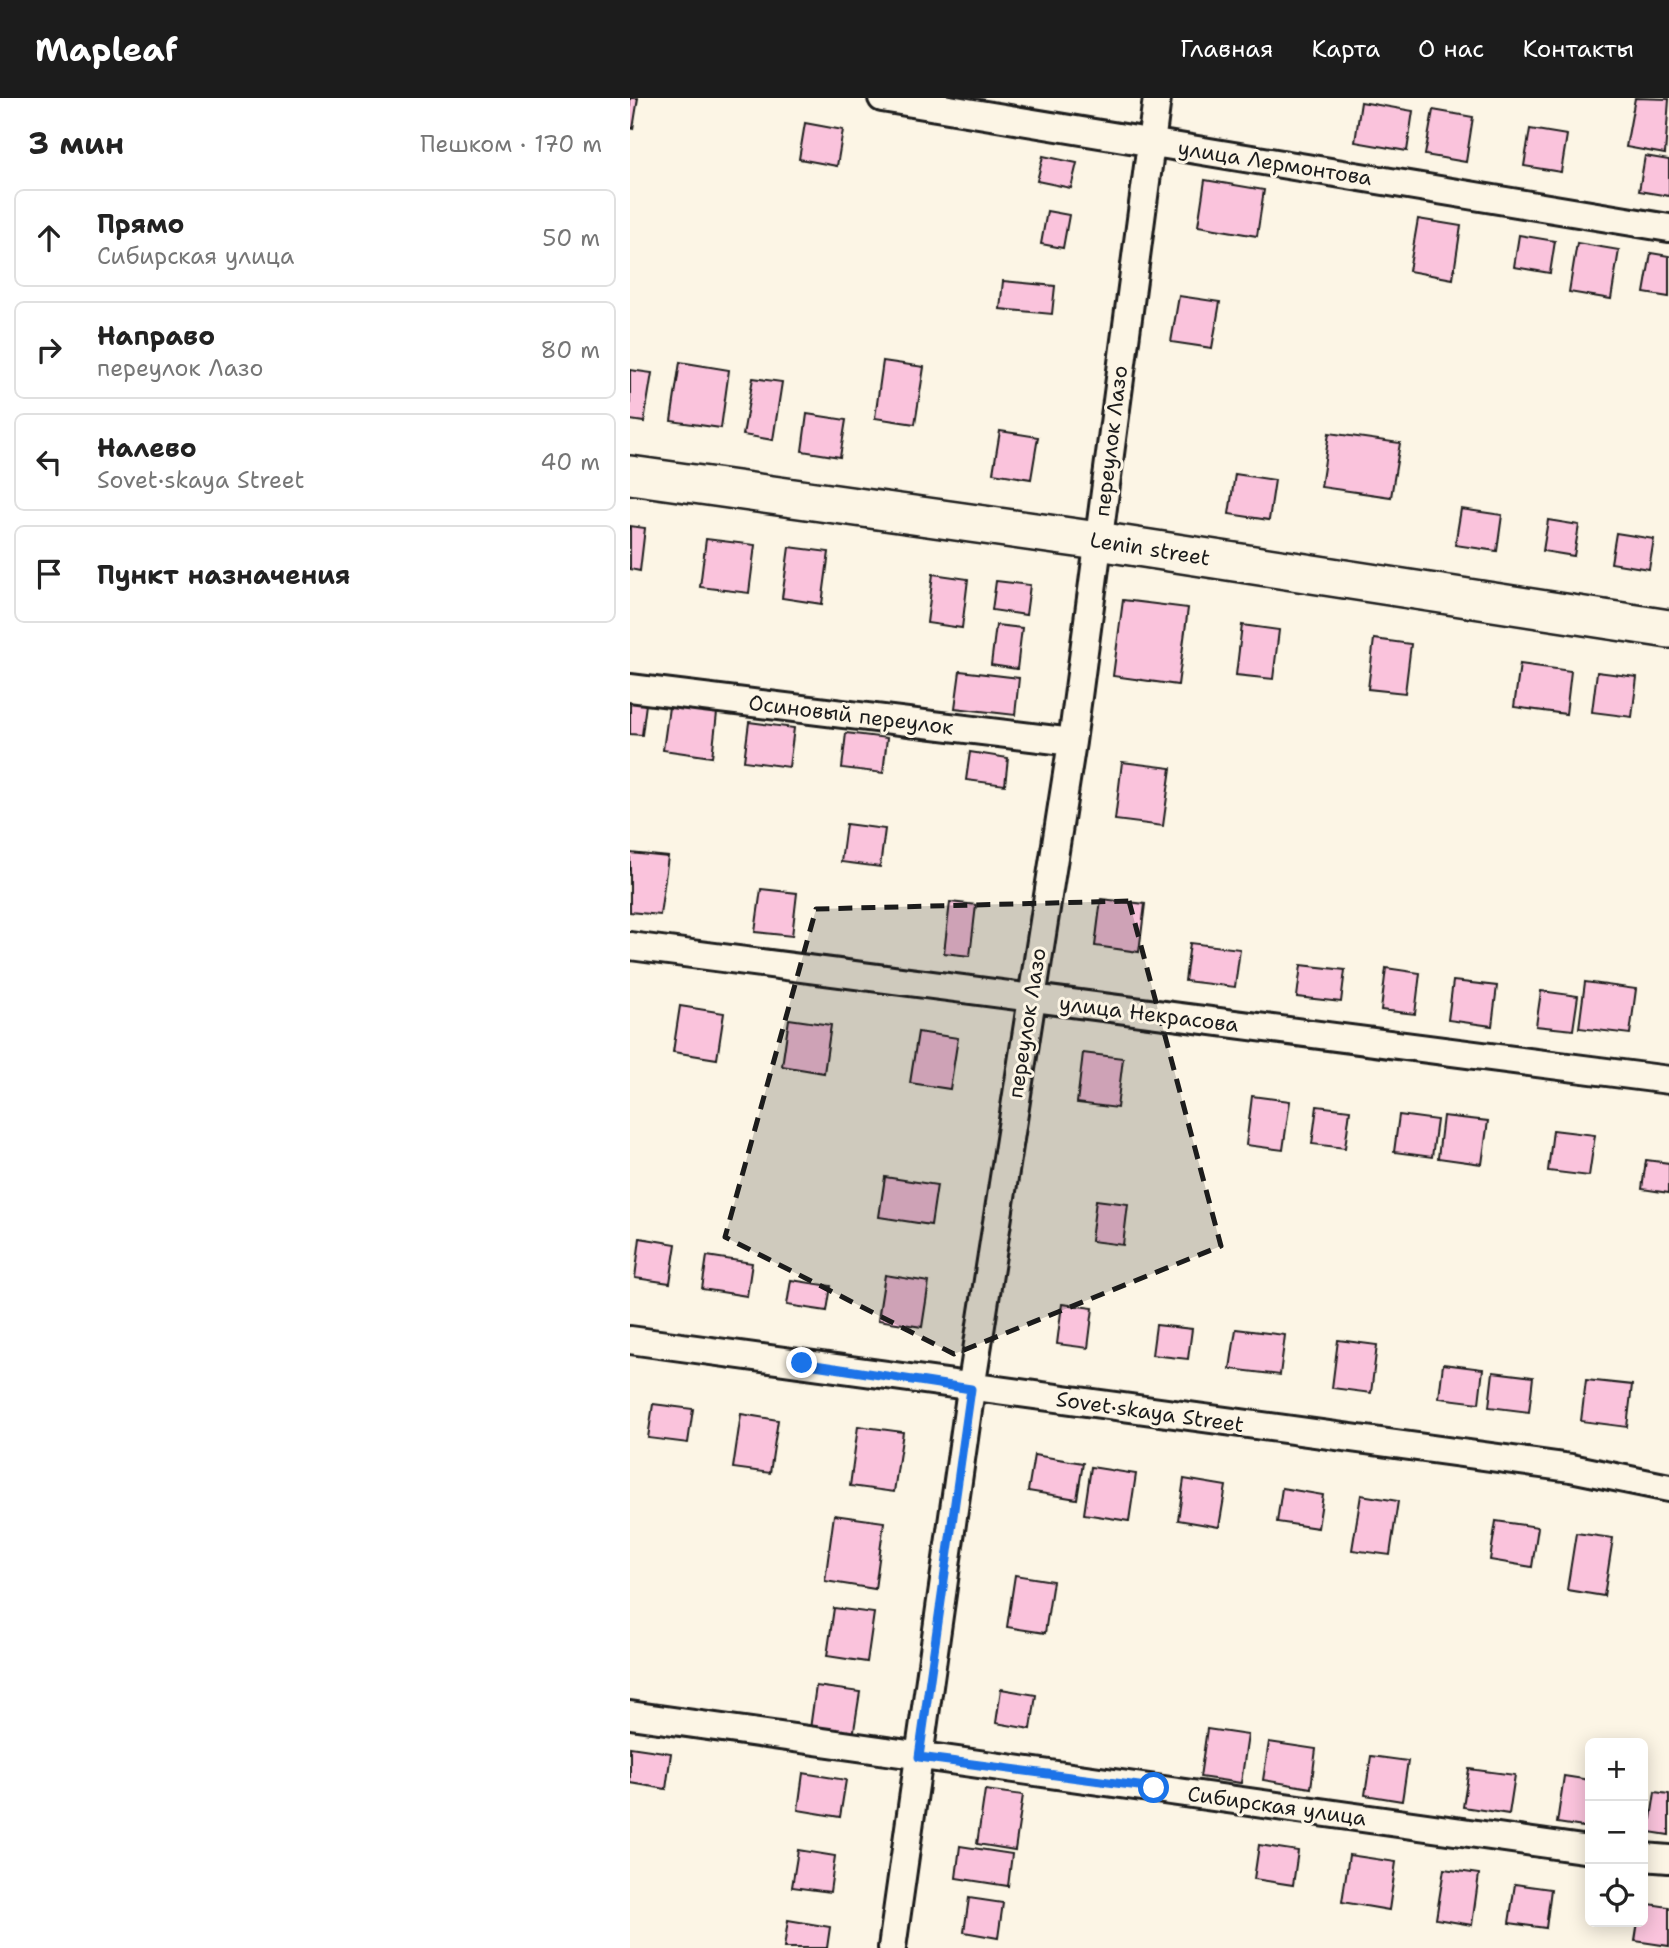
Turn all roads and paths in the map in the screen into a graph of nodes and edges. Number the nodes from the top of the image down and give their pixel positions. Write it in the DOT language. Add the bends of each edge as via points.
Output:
graph roads {
  1 [pos="881,98"];
  2 [pos="1157,98"];
  3 [pos="1150,142"];
  4 [pos="1669,228"];
  5 [pos="630,475"];
  6 [pos="1098,541"];
  7 [pos="1669,629"];
  8 [pos="630,688"];
  9 [pos="1072,742"];
  10 [pos="630,946"];
  11 [pos="1031,999"];
  12 [pos="1669,1080"];
  13 [pos="630,1340"];
  14 [pos="971,1389"];
  15 [pos="1669,1488"];
  16 [pos="630,1715"];
  17 [pos="919,1757"];
  18 [pos="1585,1849"];
  19 [pos="1648,1857"];
  20 [pos="1669,1859"];
  21 [pos="892,1948"];
  1 -- 3 [label="street, улица Лермонтова"];
  2 -- 3 [label="street, переулок Лазо"];
  3 -- 4 [label="street, улица Лермонтова"];
  3 -- 6 [label="street, переулок Лазо"];
  5 -- 6 [label="main road, Lenin street"];
  6 -- 7 [label="main road, Lenin street"];
  6 -- 9 [label="street, переулок Лазо"];
  8 -- 9 [label="street, Осиновый переулок"];
  9 -- 11 [label="street, переулок Лазо"];
  10 -- 11 [label="street, улица Некрасова"];
  11 -- 12 [label="street, улица Некрасова"];
  11 -- 14 [label="street, переулок Лазо"];
  13 -- 14 [label="street, Sovet·skaya Street"];
  14 -- 15 [label="street, Sovet·skaya Street" via="1571,1468"];
  14 -- 17 [label="street, переулок Лазо"];
  16 -- 17 [label="street, Сибирская улица"];
  17 -- 18 [label="street, Сибирская улица"];
  17 -- 21 [label="street, переулок Лазо"];
  19 -- 20 [label="street"];
}
